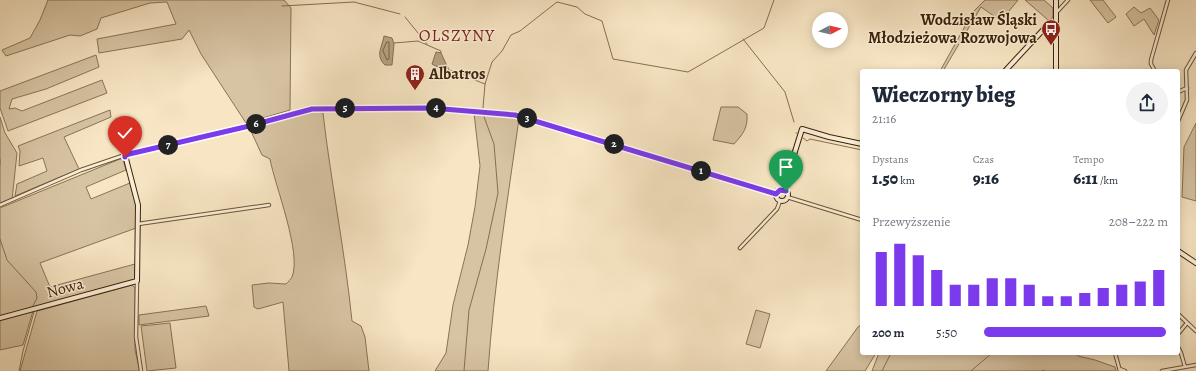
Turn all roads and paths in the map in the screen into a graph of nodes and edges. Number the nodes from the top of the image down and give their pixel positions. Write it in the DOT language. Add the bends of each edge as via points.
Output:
graph roads {
  1 [pos="1056,0"];
  2 [pos="1068,0"];
  3 [pos="1168,0"];
  4 [pos="1056,13"];
  5 [pos="1056,26"];
  6 [pos="1196,53"];
  7 [pos="1007,69"];
  8 [pos="1056,69"];
  9 [pos="1154,69"];
  10 [pos="1187,88"];
  11 [pos="1180,91"];
  12 [pos="1180,117"];
  13 [pos="860,144"];
  14 [pos="125,155"];
  15 [pos="783,190"];
  16 [pos="776,194"];
  17 [pos="787,197"];
  18 [pos="780,201"];
  19 [pos="0,205"];
  20 [pos="269,205"];
  21 [pos="860,219"];
  22 [pos="138,224"];
  23 [pos="740,248"];
  24 [pos="1180,251"];
  25 [pos="1196,263"];
  26 [pos="137,281"];
  27 [pos="1180,316"];
  28 [pos="0,318"];
  29 [pos="1187,323"];
  30 [pos="1196,331"];
  31 [pos="1180,332"];
  32 [pos="1180,351"];
  33 [pos="1116,355"];
  34 [pos="1196,364"];
  35 [pos="1185,367"];
  36 [pos="1120,370"];
  37 [pos="141,371"];
  38 [pos="1125,371"];
  39 [pos="1162,371"];
  1 -- 4 [label="street"];
  2 -- 4 [label="street"];
  3 -- 9 [label="street" via="1151,60"];
  4 -- 5 [label="street"];
  5 -- 7 [label="street" via="1043,30"];
  5 -- 8 [label="street"];
  6 -- 10 [label="street" via="1186,70"];
  10 -- 11 [label="street"];
  10 -- 12 [label="street" via="1187,104"];
  13 -- 15 [label="street" via="802,129"];
  14 -- 16 [label="street" via="317,109 431,108 511,114"];
  14 -- 19 [label="street" via="81,170"];
  14 -- 22 [label="street" via="138,205"];
  15 -- 16 [label="street"];
  15 -- 17 [label="street" via="787,192"];
  16 -- 18 [label="street"];
  17 -- 18 [label="street"];
  17 -- 21 [label="street"];
  18 -- 23 [label="street" via="777,209"];
  20 -- 22 [label="street"];
  22 -- 26 [label="street"];
  24 -- 25 [label="street"];
  26 -- 28 [label="street, Nowa"];
  26 -- 37 [label="street" via="136,337"];
  27 -- 29 [label="street"];
  29 -- 30 [label="street"];
  29 -- 31 [label="street"];
  32 -- 35 [label="street"];
  33 -- 36 [label="street"];
  34 -- 35 [label="street"];
  35 -- 39 [label="street"];
  36 -- 38 [label="street"];
}
